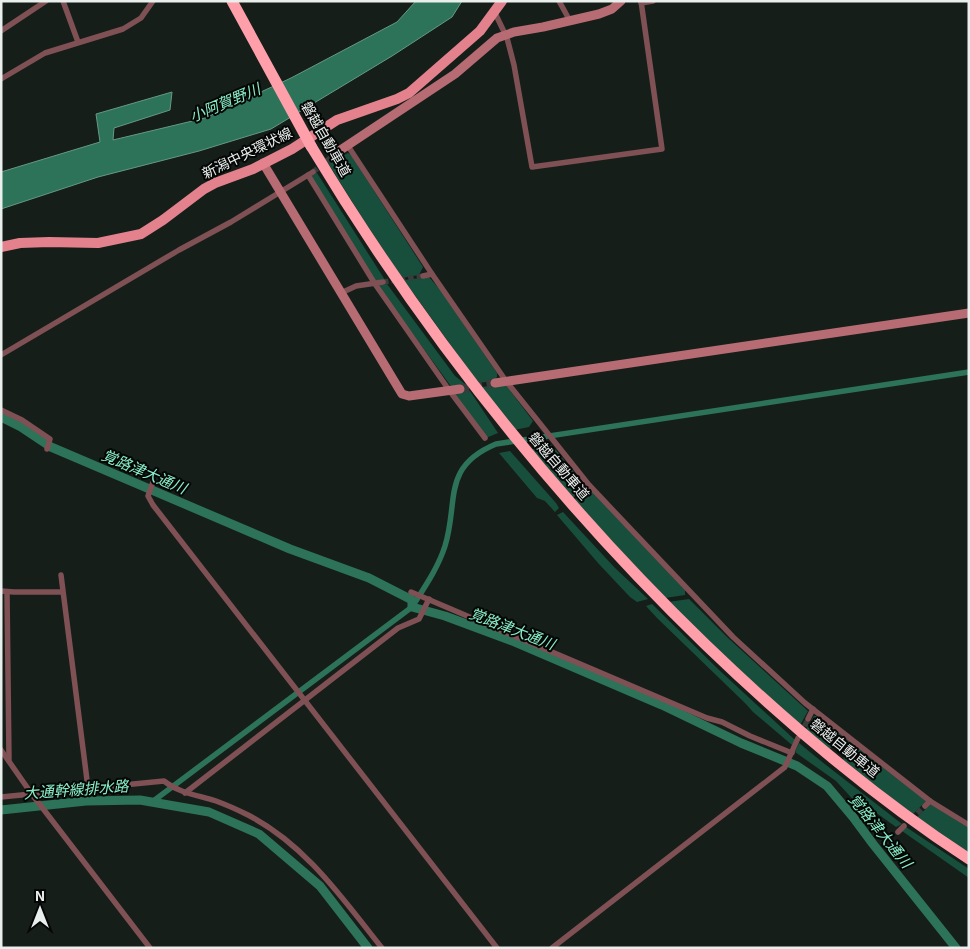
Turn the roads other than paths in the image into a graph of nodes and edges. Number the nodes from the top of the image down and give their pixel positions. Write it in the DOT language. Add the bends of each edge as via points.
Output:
graph roads {
  1 [pos="63,1"];
  2 [pos="153,1"];
  3 [pos="232,1"];
  4 [pos="502,1"];
  5 [pos="559,1"];
  6 [pos="621,1"];
  7 [pos="653,1"];
  8 [pos="44,2"];
  9 [pos="641,2"];
  10 [pos="495,13"];
  11 [pos="570,21"];
  12 [pos="1,31"];
  13 [pos="505,34"];
  14 [pos="78,42"];
  15 [pos="1,79"];
  16 [pos="348,146"];
  17 [pos="339,152"];
  18 [pos="263,163"];
  19 [pos="280,191"];
  20 [pos="1,247"];
  21 [pos="432,274"];
  22 [pos="423,276"];
  23 [pos="383,282"];
  24 [pos="375,284"];
  25 [pos="341,293"];
  26 [pos="969,313"];
  27 [pos="1,356"];
  28 [pos="506,382"];
  29 [pos="495,383"];
  30 [pos="460,389"];
  31 [pos="449,390"];
  32 [pos="1,410"];
  33 [pos="485,438"];
  34 [pos="47,449"];
  35 [pos="152,484"];
  36 [pos="61,575"];
  37 [pos="4,591"];
  38 [pos="62,592"];
  39 [pos="410,592"];
  40 [pos="427,600"];
  41 [pos="304,698"];
  42 [pos="813,709"];
  43 [pos="808,719"];
  44 [pos="798,738"];
  45 [pos="1,750"];
  46 [pos="791,755"];
  47 [pos="8,759"];
  48 [pos="88,788"];
  49 [pos="184,793"];
  50 [pos="32,795"];
  51 [pos="1,797"];
  52 [pos="930,801"];
  53 [pos="924,806"];
  54 [pos="969,825"];
  55 [pos="904,826"];
  56 [pos="898,832"];
  57 [pos="969,859"];
  58 [pos="150,948"];
  59 [pos="382,948"];
  60 [pos="497,948"];
  61 [pos="552,948"];
  1 -- 14 [label="street"];
  2 -- 14 [label="street" via="141,18 123,29"];
  3 -- 57 [label="highway, 磐越自動車道, bridge" via="311,146 388,268 525,450 616,555 754,690 881,798"];
  4 -- 10 [label="main road, 新潟中央環状線"];
  5 -- 11 [label="street"];
  6 -- 11 [label="street" via="612,9"];
  7 -- 9 [label="street"];
  8 -- 12 [label="street"];
  9 -- 13 [label="street" via="662,149 532,167 514,65"];
  10 -- 13 [label="street"];
  10 -- 18 [label="main road, 新潟中央環状線" via="475,36 409,92 337,120"];
  11 -- 13 [label="street"];
  13 -- 16 [label="street" via="455,74"];
  14 -- 15 [label="street" via="45,53"];
  16 -- 17 [label="street"];
  16 -- 21 [label="street"];
  18 -- 19 [label="street"];
  18 -- 20 [label="main road, 新潟中央環状線" via="204,189 141,234 98,244 49,242"];
  19 -- 24 [label="street" via="311,174"];
  19 -- 25 [label="street"];
  19 -- 27 [label="street"];
  21 -- 22 [label="street"];
  21 -- 28 [label="street"];
  23 -- 24 [label="street"];
  24 -- 25 [label="street" via="356,286"];
  24 -- 31 [label="street"];
  25 -- 31 [label="street" via="402,394 409,396"];
  26 -- 28 [label="street"];
  28 -- 29 [label="street"];
  28 -- 42 [label="street" via="590,485 693,596"];
  30 -- 31 [label="street"];
  31 -- 33 [label="street"];
  32 -- 34 [label="street" via="50,439"];
  35 -- 41 [label="street" via="148,496 153,506"];
  36 -- 38 [label="street"];
  37 -- 38 [label="street"];
  37 -- 47 [label="street"];
  38 -- 48 [label="street"];
  39 -- 40 [label="street"];
  40 -- 41 [label="street" via="419,619 398,628"];
  40 -- 46 [label="street" via="722,722"];
  41 -- 49 [label="street"];
  41 -- 60 [label="street"];
  42 -- 43 [label="street"];
  42 -- 52 [label="street"];
  44 -- 46 [label="street"];
  45 -- 47 [label="street"];
  46 -- 61 [label="street" via="786,765"];
  47 -- 50 [label="street"];
  48 -- 49 [label="street" via="164,781"];
  48 -- 50 [label="street"];
  49 -- 59 [label="street" via="224,804 248,815 295,846 319,868"];
  50 -- 51 [label="street"];
  50 -- 58 [label="street"];
  52 -- 53 [label="street"];
  52 -- 54 [label="street"];
  55 -- 56 [label="street"];
}
